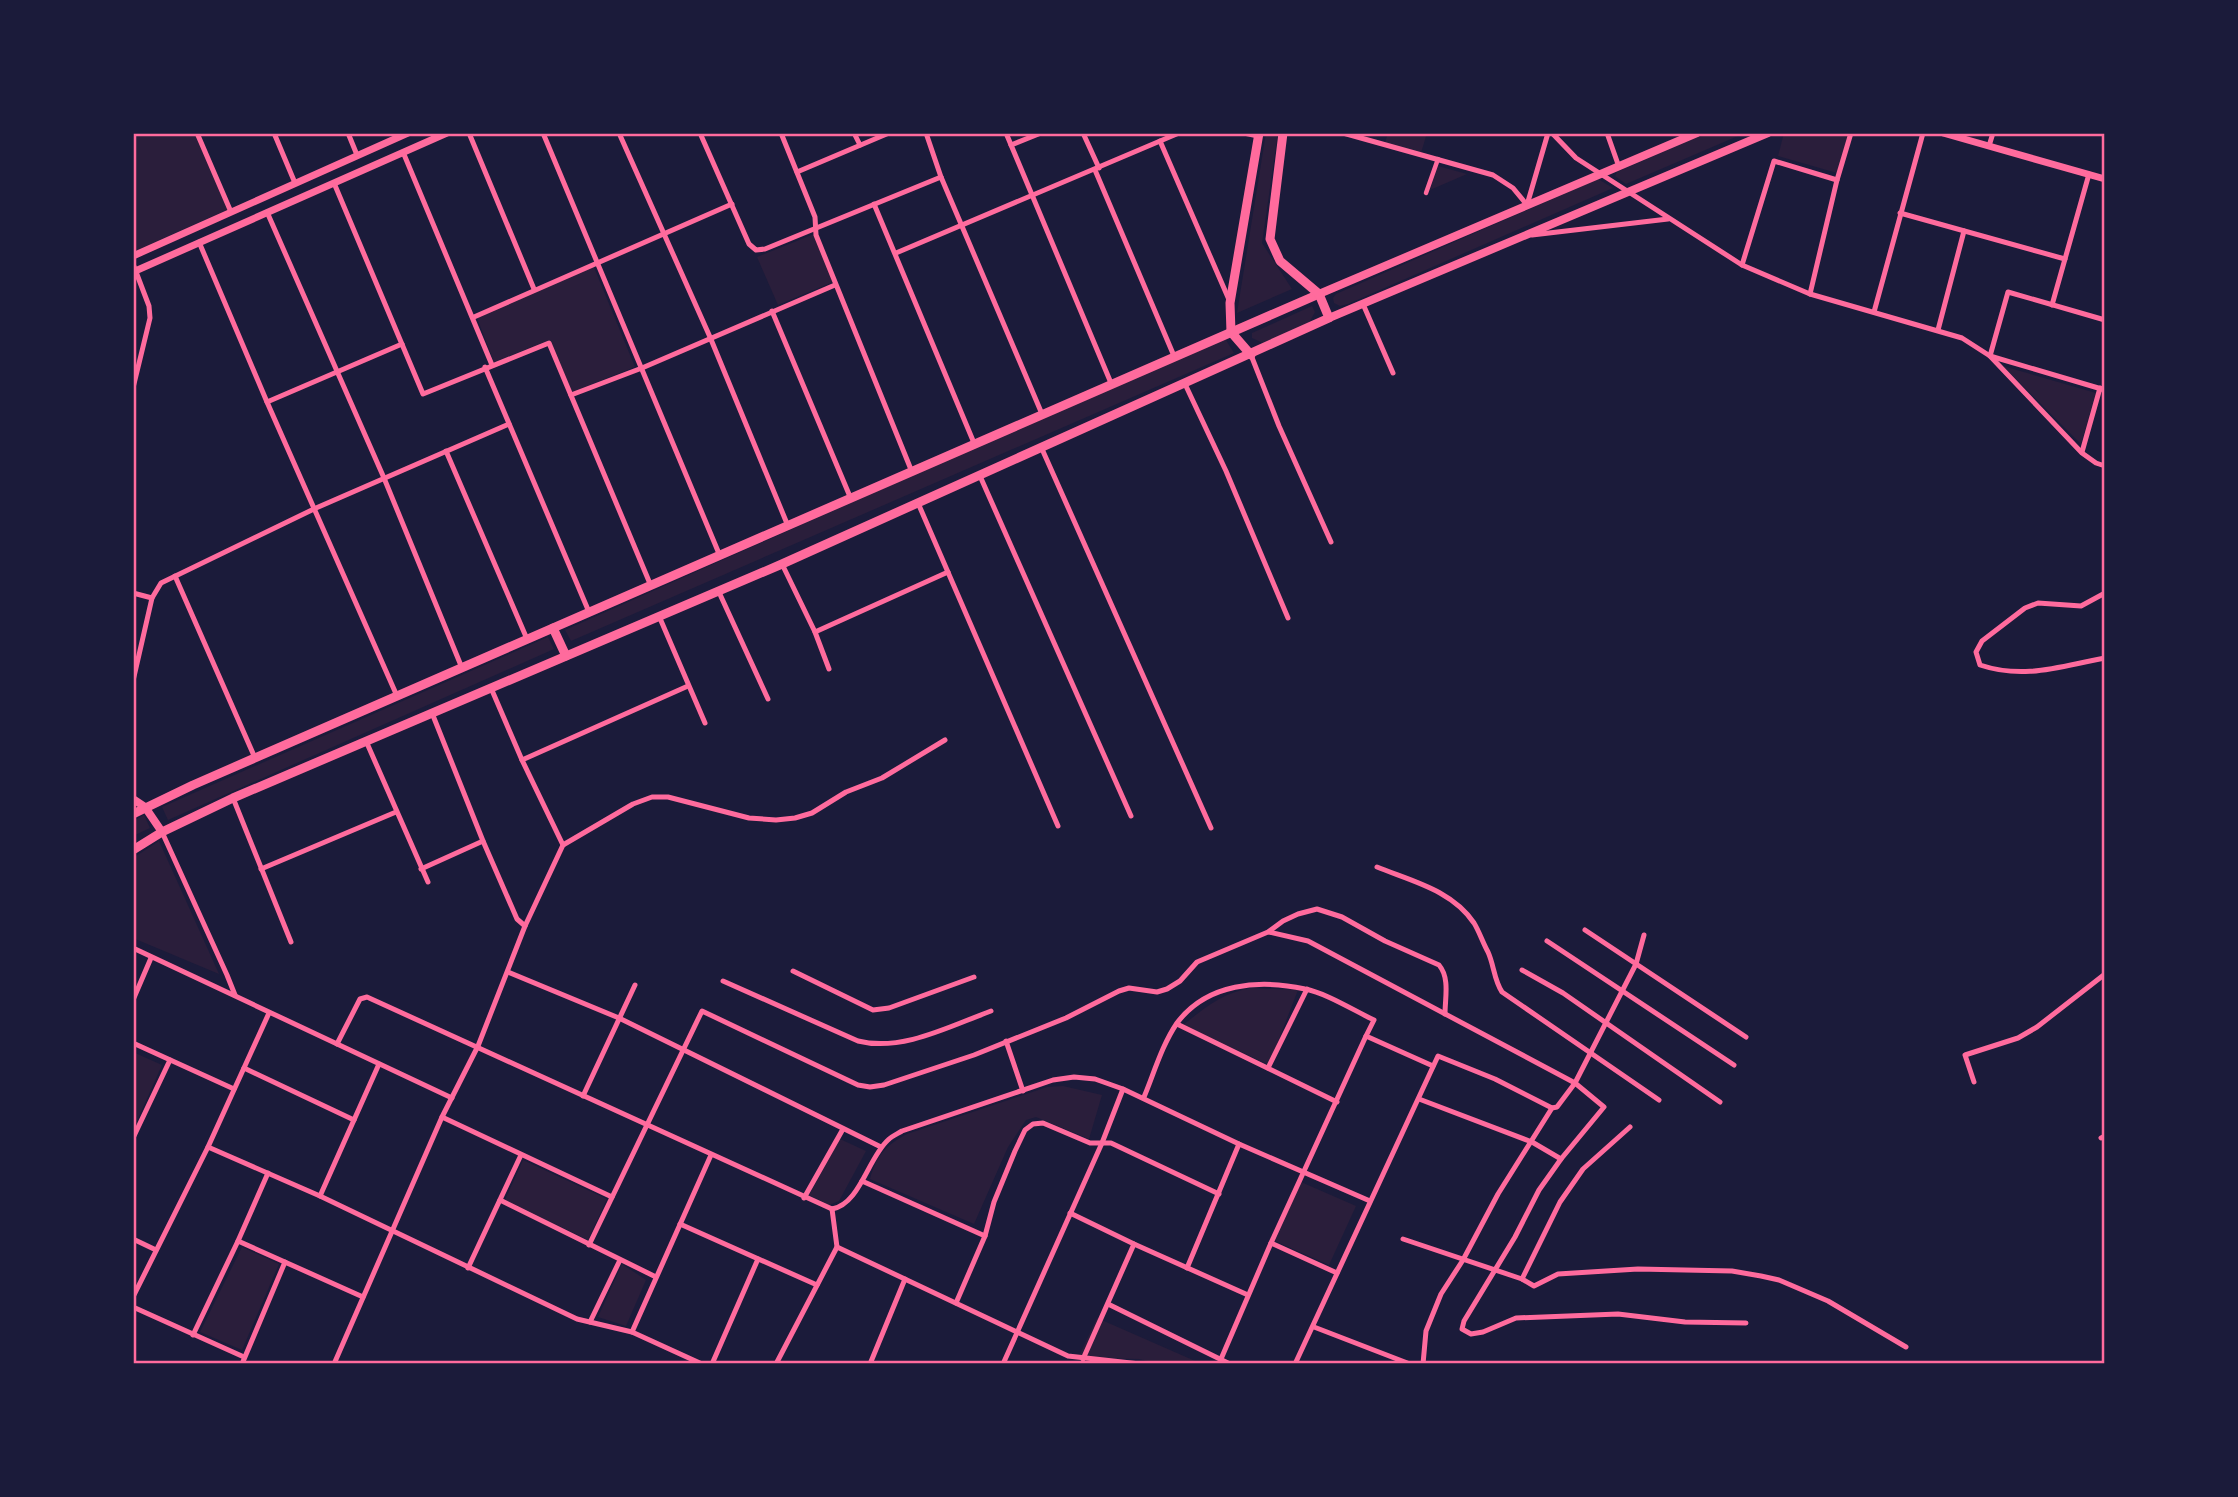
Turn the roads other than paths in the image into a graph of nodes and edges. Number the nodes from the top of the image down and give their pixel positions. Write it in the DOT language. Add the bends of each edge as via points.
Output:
graph roads {
  1 [pos="197,133"];
  2 [pos="274,133"];
  3 [pos="348,133"];
  4 [pos="408,133"];
  5 [pos="447,133"];
  6 [pos="469,133"];
  7 [pos="543,133"];
  8 [pos="620,133"];
  9 [pos="700,133"];
  10 [pos="781,133"];
  11 [pos="854,133"];
  12 [pos="889,133"];
  13 [pos="926,133"];
  14 [pos="1006,133"];
  15 [pos="1041,133"];
  16 [pos="1083,133"];
  17 [pos="1179,133"];
  18 [pos="1244,133"];
  19 [pos="1283,133"];
  20 [pos="1343,133"];
  21 [pos="1550,133"];
  22 [pos="1606,133"];
  23 [pos="1697,133"];
  24 [pos="1768,133"];
  25 [pos="1851,133"];
  26 [pos="1923,133"];
  27 [pos="1944,133"];
  28 [pos="1993,133"];
  29 [pos="1259,134"];
  30 [pos="434,136"];
  31 [pos="1160,141"];
  32 [pos="860,145"];
  33 [pos="1011,145"];
  34 [pos="1989,146"];
  35 [pos="404,152"];
  36 [pos="357,155"];
  37 [pos="1438,159"];
  38 [pos="1619,166"];
  39 [pos="1097,169"];
  40 [pos="797,172"];
  41 [pos="1602,174"];
  42 [pos="2089,174"];
  43 [pos="941,177"];
  44 [pos="2105,179"];
  45 [pos="1837,180"];
  46 [pos="295,183"];
  47 [pos="334,183"];
  48 [pos="1629,191"];
  49 [pos="1426,193"];
  50 [pos="1032,196"];
  51 [pos="732,204"];
  52 [pos="874,204"];
  53 [pos="1527,205"];
  54 [pos="231,212"];
  55 [pos="267,212"];
  56 [pos="1900,213"];
  57 [pos="1669,219"];
  58 [pos="962,225"];
  59 [pos="816,227"];
  60 [pos="1964,231"];
  61 [pos="664,233"];
  62 [pos="1522,236"];
  63 [pos="200,242"];
  64 [pos="896,253"];
  65 [pos="133,257"];
  66 [pos="2065,259"];
  67 [pos="597,261"];
  68 [pos="1742,265"];
  69 [pos="134,269"];
  70 [pos="835,285"];
  71 [pos="534,289"];
  72 [pos="1319,294"];
  73 [pos="1810,295"];
  74 [pos="1230,303"];
  75 [pos="1363,304"];
  76 [pos="2052,305"];
  77 [pos="772,311"];
  78 [pos="1874,312"];
  79 [pos="474,317"];
  80 [pos="1329,318"];
  81 [pos="2105,320"];
  82 [pos="1938,330"];
  83 [pos="1231,332"];
  84 [pos="710,337"];
  85 [pos="402,344"];
  86 [pos="1251,355"];
  87 [pos="1174,356"];
  88 [pos="1990,356"];
  89 [pos="492,365"];
  90 [pos="485,367"];
  91 [pos="642,368"];
  92 [pos="337,372"];
  93 [pos="1393,373"];
  94 [pos="1111,383"];
  95 [pos="1185,384"];
  96 [pos="133,388"];
  97 [pos="2103,389"];
  98 [pos="571,395"];
  99 [pos="267,402"];
  100 [pos="1042,414"];
  101 [pos="509,424"];
  102 [pos="974,443"];
  103 [pos="1042,449"];
  104 [pos="446,451"];
  105 [pos="2082,453"];
  106 [pos="2105,466"];
  107 [pos="912,472"];
  108 [pos="980,476"];
  109 [pos="384,478"];
  110 [pos="851,499"];
  111 [pos="918,503"];
  112 [pos="316,508"];
  113 [pos="788,526"];
  114 [pos="1331,542"];
  115 [pos="720,556"];
  116 [pos="782,564"];
  117 [pos="948,572"];
  118 [pos="175,576"];
  119 [pos="651,586"];
  120 [pos="718,590"];
  121 [pos="133,593"];
  122 [pos="2105,593"];
  123 [pos="152,598"];
  124 [pos="589,612"];
  125 [pos="659,616"];
  126 [pos="1289,618"];
  127 [pos="553,628"];
  128 [pos="815,632"];
  129 [pos="527,639"];
  130 [pos="566,656"];
  131 [pos="2105,658"];
  132 [pos="462,668"];
  133 [pos="829,670"];
  134 [pos="133,681"];
  135 [pos="688,687"];
  136 [pos="491,688"];
  137 [pos="397,696"];
  138 [pos="768,699"];
  139 [pos="432,713"];
  140 [pos="705,723"];
  141 [pos="945,740"];
  142 [pos="366,741"];
  143 [pos="255,758"];
  144 [pos="522,760"];
  145 [pos="233,798"];
  146 [pos="133,799"];
  147 [pos="145,807"];
  148 [pos="396,812"];
  149 [pos="133,814"];
  150 [pos="1131,816"];
  151 [pos="1058,826"];
  152 [pos="1211,828"];
  153 [pos="162,832"];
  154 [pos="483,841"];
  155 [pos="563,845"];
  156 [pos="133,850"];
  157 [pos="1377,867"];
  158 [pos="261,869"];
  159 [pos="421,869"];
  160 [pos="428,882"];
  161 [pos="525,926"];
  162 [pos="1585,930"];
  163 [pos="1268,932"];
  164 [pos="1644,935"];
  165 [pos="1547,941"];
  166 [pos="291,942"];
  167 [pos="133,948"];
  168 [pos="151,958"];
  169 [pos="1636,964"];
  170 [pos="1522,970"];
  171 [pos="793,971"];
  172 [pos="508,972"];
  173 [pos="2105,974"];
  174 [pos="974,977"];
  175 [pos="723,981"];
  176 [pos="635,985"];
  177 [pos="1307,989"];
  178 [pos="1622,992"];
  179 [pos="235,996"];
  180 [pos="133,1000"];
  181 [pos="991,1011"];
  182 [pos="269,1013"];
  183 [pos="1445,1014"];
  184 [pos="619,1018"];
  185 [pos="1604,1023"];
  186 [pos="1177,1024"];
  187 [pos="1366,1036"];
  188 [pos="1746,1037"];
  189 [pos="1006,1041"];
  190 [pos="133,1044"];
  191 [pos="337,1044"];
  192 [pos="478,1046"];
  193 [pos="683,1049"];
  194 [pos="1590,1054"];
  195 [pos="170,1060"];
  196 [pos="379,1064"];
  197 [pos="1734,1065"];
  198 [pos="1433,1066"];
  199 [pos="244,1068"];
  200 [pos="1268,1068"];
  201 [pos="1974,1082"];
  202 [pos="1575,1083"];
  203 [pos="234,1088"];
  204 [pos="1123,1089"];
  205 [pos="1023,1091"];
  206 [pos="583,1096"];
  207 [pos="452,1097"];
  208 [pos="1144,1097"];
  209 [pos="1419,1099"];
  210 [pos="1659,1100"];
  211 [pos="1337,1102"];
  212 [pos="1720,1102"];
  213 [pos="1552,1108"];
  214 [pos="442,1117"];
  215 [pos="354,1120"];
  216 [pos="646,1125"];
  217 [pos="1630,1127"];
  218 [pos="843,1129"];
  219 [pos="133,1138"];
  220 [pos="1532,1142"];
  221 [pos="1102,1143"];
  222 [pos="1239,1144"];
  223 [pos="208,1147"];
  224 [pos="881,1147"];
  225 [pos="521,1154"];
  226 [pos="711,1155"];
  227 [pos="1561,1159"];
  228 [pos="268,1173"];
  229 [pos="1304,1173"];
  230 [pos="862,1181"];
  231 [pos="1219,1194"];
  232 [pos="320,1196"];
  233 [pos="612,1197"];
  234 [pos="804,1198"];
  235 [pos="500,1200"];
  236 [pos="1370,1201"];
  237 [pos="832,1209"];
  238 [pos="1070,1213"];
  239 [pos="680,1224"];
  240 [pos="392,1231"];
  241 [pos="985,1236"];
  242 [pos="133,1239"];
  243 [pos="1403,1239"];
  244 [pos="238,1241"];
  245 [pos="1271,1243"];
  246 [pos="1134,1244"];
  247 [pos="589,1245"];
  248 [pos="837,1247"];
  249 [pos="156,1250"];
  250 [pos="758,1259"];
  251 [pos="620,1260"];
  252 [pos="1463,1260"];
  253 [pos="285,1262"];
  254 [pos="468,1268"];
  255 [pos="1187,1268"];
  256 [pos="1495,1270"];
  257 [pos="1337,1273"];
  258 [pos="656,1277"];
  259 [pos="905,1279"];
  260 [pos="1522,1279"];
  261 [pos="817,1285"];
  262 [pos="1248,1295"];
  263 [pos="133,1297"];
  264 [pos="363,1297"];
  265 [pos="956,1303"];
  266 [pos="1108,1304"];
  267 [pos="133,1307"];
  268 [pos="590,1322"];
  269 [pos="1746,1323"];
  270 [pos="1314,1326"];
  271 [pos="632,1332"];
  272 [pos="1018,1333"];
  273 [pos="193,1335"];
  274 [pos="1906,1346"];
  275 [pos="1083,1359"];
  276 [pos="1222,1359"];
  277 [pos="243,1361"];
  278 [pos="334,1364"];
  279 [pos="702,1364"];
  280 [pos="712,1364"];
  281 [pos="776,1364"];
  282 [pos="870,1364"];
  283 [pos="1003,1364"];
  284 [pos="1140,1364"];
  285 [pos="1230,1364"];
  286 [pos="1295,1364"];
  287 [pos="1410,1364"];
  288 [pos="1423,1364"];
  289 [pos="1530,1364"];
  290 [pos="1547,1364"];
  1 -- 54 [label="street"];
  2 -- 46 [label="street"];
  3 -- 36 [label="street"];
  4 -- 36 [label="street"];
  5 -- 30 [label="street"];
  6 -- 71 [label="street"];
  7 -- 67 [label="street"];
  8 -- 61 [label="street"];
  9 -- 51 [label="street"];
  10 -- 40 [label="street"];
  11 -- 32 [label="street"];
  12 -- 32 [label="street"];
  13 -- 43 [label="street"];
  14 -- 33 [label="street"];
  15 -- 33 [label="street"];
  16 -- 39 [label="street"];
  17 -- 31 [label="street"];
  18 -- 29 [label="street"];
  19 -- 72 [label="main road" via="1270,239 1280,261"];
  20 -- 37 [label="street"];
  21 -- 41 [label="street" via="1576,158"];
  21 -- 53 [label="street"];
  22 -- 38 [label="street"];
  23 -- 38 [label="main road"];
  24 -- 48 [label="main road"];
  25 -- 45 [label="street"];
  26 -- 56 [label="street"];
  27 -- 34 [label="street"];
  28 -- 34 [label="street"];
  29 -- 74 [label="main road"];
  30 -- 35 [label="street"];
  31 -- 39 [label="street"];
  31 -- 74 [label="street"];
  32 -- 40 [label="street"];
  33 -- 50 [label="street"];
  34 -- 42 [label="street"];
  35 -- 47 [label="street"];
  35 -- 79 [label="street"];
  36 -- 46 [label="street"];
  37 -- 49 [label="street"];
  37 -- 53 [label="street" via="1493,175"];
  38 -- 41 [label="main road"];
  39 -- 50 [label="street"];
  39 -- 87 [label="street"];
  40 -- 59 [label="street"];
  41 -- 48 [label="street"];
  41 -- 53 [label="main road"];
  42 -- 44 [label="street"];
  42 -- 66 [label="street"];
  43 -- 52 [label="street"];
  43 -- 58 [label="street"];
  45 -- 68 [label="street" via="1774,161"];
  45 -- 73 [label="street"];
  46 -- 54 [label="street"];
  47 -- 55 [label="street"];
  47 -- 85 [label="street"];
  48 -- 57 [label="street"];
  48 -- 62 [label="main road"];
  50 -- 58 [label="street"];
  50 -- 94 [label="street"];
  51 -- 59 [label="street" via="748,244 756,250"];
  51 -- 61 [label="street"];
  52 -- 59 [label="street"];
  52 -- 64 [label="street"];
  53 -- 72 [label="main road"];
  54 -- 65 [label="street"];
  55 -- 63 [label="street"];
  55 -- 92 [label="street"];
  56 -- 60 [label="street"];
  56 -- 78 [label="street"];
  57 -- 62 [label="street"];
  57 -- 68 [label="street"];
  58 -- 64 [label="street"];
  58 -- 100 [label="street"];
  59 -- 70 [label="street"];
  60 -- 66 [label="street"];
  60 -- 82 [label="street"];
  61 -- 67 [label="street"];
  61 -- 84 [label="street"];
  62 -- 75 [label="main road"];
  63 -- 69 [label="street"];
  63 -- 99 [label="street"];
  64 -- 102 [label="street"];
  66 -- 76 [label="street"];
  67 -- 71 [label="street"];
  67 -- 91 [label="street"];
  68 -- 73 [label="street"];
  69 -- 96 [label="street" via="150,318"];
  70 -- 77 [label="street"];
  70 -- 107 [label="street"];
  71 -- 79 [label="street"];
  72 -- 80 [label="main road"];
  72 -- 83 [label="main road"];
  73 -- 78 [label="street"];
  74 -- 83 [label="main road"];
  75 -- 80 [label="main road"];
  75 -- 93 [label="street"];
  76 -- 81 [label="street"];
  76 -- 88 [label="street" via="2008,292"];
  77 -- 84 [label="street"];
  77 -- 110 [label="street"];
  78 -- 82 [label="street"];
  79 -- 89 [label="street"];
  80 -- 86 [label="main road"];
  82 -- 88 [label="street" via="1962,338"];
  83 -- 86 [label="main road"];
  83 -- 87 [label="main road"];
  84 -- 91 [label="street"];
  84 -- 113 [label="street"];
  85 -- 90 [label="street" via="423,394"];
  85 -- 92 [label="street"];
  86 -- 95 [label="main road"];
  86 -- 114 [label="street"];
  87 -- 94 [label="main road"];
  88 -- 97 [label="street"];
  88 -- 105 [label="street"];
  89 -- 90 [label="street"];
  89 -- 98 [label="street" via="549,343"];
  90 -- 101 [label="street"];
  91 -- 98 [label="street"];
  91 -- 115 [label="street"];
  92 -- 99 [label="street"];
  92 -- 109 [label="street"];
  94 -- 100 [label="main road"];
  95 -- 103 [label="main road"];
  95 -- 126 [label="street"];
  97 -- 105 [label="street"];
  98 -- 119 [label="street"];
  99 -- 112 [label="street"];
  100 -- 102 [label="main road"];
  101 -- 104 [label="street"];
  101 -- 124 [label="street"];
  102 -- 107 [label="main road"];
  103 -- 108 [label="main road"];
  103 -- 152 [label="street"];
  104 -- 109 [label="street"];
  104 -- 129 [label="street"];
  105 -- 106 [label="street"];
  107 -- 110 [label="main road"];
  108 -- 111 [label="main road"];
  108 -- 150 [label="street"];
  109 -- 112 [label="street"];
  109 -- 132 [label="street"];
  110 -- 113 [label="main road"];
  111 -- 116 [label="main road"];
  111 -- 117 [label="street"];
  112 -- 118 [label="street"];
  112 -- 137 [label="street"];
  113 -- 115 [label="main road"];
  115 -- 119 [label="main road"];
  116 -- 120 [label="main road"];
  116 -- 128 [label="street"];
  117 -- 128 [label="street"];
  117 -- 151 [label="street"];
  118 -- 123 [label="street" via="161,583"];
  118 -- 143 [label="street"];
  119 -- 124 [label="main road"];
  120 -- 125 [label="main road"];
  120 -- 138 [label="street"];
  121 -- 123 [label="street"];
  122 -- 131 [label="street" via="2081,606 2038,603 2025,607 1982,641 1976,652 1980,665 2010,673"];
  123 -- 134 [label="street"];
  124 -- 127 [label="main road"];
  125 -- 130 [label="main road"];
  125 -- 135 [label="street"];
  127 -- 129 [label="main road"];
  127 -- 130 [label="main road"];
  128 -- 133 [label="street"];
  129 -- 132 [label="main road"];
  130 -- 136 [label="main road"];
  132 -- 137 [label="main road"];
  135 -- 140 [label="street"];
  135 -- 144 [label="street"];
  136 -- 139 [label="main road"];
  136 -- 144 [label="street"];
  137 -- 143 [label="main road"];
  139 -- 142 [label="main road"];
  139 -- 154 [label="street"];
  141 -- 155 [label="street" via="882,778 795,818 748,818 652,797"];
  142 -- 145 [label="main road"];
  142 -- 148 [label="street"];
  143 -- 147 [label="main road"];
  144 -- 155 [label="street"];
  145 -- 153 [label="main road"];
  145 -- 158 [label="street"];
  146 -- 147 [label="main road"];
  147 -- 149 [label="main road"];
  147 -- 153 [label="main road"];
  148 -- 158 [label="street"];
  148 -- 159 [label="street"];
  153 -- 156 [label="main road"];
  153 -- 179 [label="street"];
  154 -- 159 [label="street"];
  154 -- 161 [label="street" via="517,919"];
  155 -- 161 [label="street"];
  157 -- 194 [label="street" via="1439,891 1463,909 1475,924 1502,992"];
  158 -- 166 [label="street"];
  159 -- 160 [label="street"];
  161 -- 172 [label="street"];
  162 -- 169 [label="street"];
  163 -- 183 [label="street" via="1308,942"];
  163 -- 183 [label="street" via="1317,909 1352,921 1439,965 1446,981"];
  163 -- 189 [label="street" via="1198,962 1167,989 1119,991"];
  164 -- 169 [label="street"];
  165 -- 178 [label="street"];
  167 -- 168 [label="street"];
  168 -- 179 [label="street"];
  168 -- 180 [label="street"];
  169 -- 178 [label="street"];
  169 -- 188 [label="street"];
  170 -- 185 [label="street"];
  171 -- 174 [label="street" via="873,1010"];
  172 -- 184 [label="street"];
  172 -- 192 [label="street"];
  173 -- 201 [label="street" via="2018,1038 1965,1055"];
  175 -- 181 [label="street" via="871,1045 909,1040"];
  176 -- 184 [label="street"];
  177 -- 186 [label="street" via="1242,984 1193,1006"];
  177 -- 187 [label="street" via="1374,1020"];
  177 -- 200 [label="street"];
  178 -- 185 [label="street"];
  178 -- 197 [label="street"];
  179 -- 182 [label="street"];
  182 -- 191 [label="street"];
  182 -- 199 [label="street"];
  183 -- 202 [label="street"];
  184 -- 193 [label="street"];
  184 -- 206 [label="street"];
  185 -- 194 [label="street"];
  185 -- 212 [label="street"];
  186 -- 200 [label="street"];
  186 -- 208 [label="street"];
  187 -- 198 [label="street"];
  187 -- 211 [label="street"];
  189 -- 193 [label="street" via="870,1087 702,1011"];
  189 -- 205 [label="street"];
  190 -- 195 [label="street"];
  191 -- 192 [label="street" via="363,997"];
  191 -- 196 [label="street"];
  192 -- 206 [label="street"];
  192 -- 207 [label="street"];
  193 -- 216 [label="street"];
  193 -- 218 [label="street"];
  194 -- 202 [label="street"];
  194 -- 210 [label="street"];
  195 -- 203 [label="street"];
  195 -- 219 [label="street"];
  196 -- 207 [label="street"];
  196 -- 215 [label="street"];
  198 -- 209 [label="street"];
  198 -- 213 [label="street" via="1438,1056"];
  199 -- 203 [label="street"];
  199 -- 215 [label="street"];
  200 -- 211 [label="street"];
  202 -- 213 [label="street"];
  202 -- 227 [label="street" via="1604,1107"];
  203 -- 223 [label="street"];
  204 -- 205 [label="street" via="1074,1077"];
  204 -- 208 [label="street"];
  204 -- 221 [label="street"];
  205 -- 224 [label="street" via="902,1131"];
  206 -- 216 [label="street"];
  207 -- 214 [label="street"];
  208 -- 222 [label="street"];
  209 -- 220 [label="street"];
  209 -- 236 [label="street"];
  211 -- 229 [label="street"];
  213 -- 220 [label="street"];
  214 -- 225 [label="street"];
  214 -- 240 [label="street"];
  215 -- 232 [label="street"];
  216 -- 226 [label="street"];
  216 -- 233 [label="street"];
  217 -- 260 [label="street" via="1575,1180"];
  218 -- 224 [label="street"];
  218 -- 234 [label="street"];
  220 -- 227 [label="street"];
  220 -- 252 [label="street"];
  221 -- 231 [label="street" via="1111,1143"];
  221 -- 238 [label="street"];
  221 -- 241 [label="street" via="1090,1143 1043,1123 1025,1130 994,1202"];
  222 -- 229 [label="street"];
  222 -- 231 [label="street"];
  223 -- 228 [label="street"];
  223 -- 249 [label="street"];
  224 -- 230 [label="street"];
  225 -- 233 [label="street"];
  225 -- 235 [label="street"];
  226 -- 234 [label="street"];
  226 -- 239 [label="street"];
  227 -- 256 [label="street"];
  228 -- 232 [label="street"];
  228 -- 244 [label="street"];
  229 -- 236 [label="street"];
  229 -- 245 [label="street"];
  230 -- 237 [label="street" via="846,1202"];
  230 -- 241 [label="street"];
  231 -- 255 [label="street"];
  232 -- 240 [label="street"];
  233 -- 247 [label="street"];
  234 -- 237 [label="street"];
  235 -- 247 [label="street"];
  235 -- 254 [label="street"];
  236 -- 257 [label="street"];
  237 -- 248 [label="street"];
  238 -- 246 [label="street"];
  238 -- 272 [label="street"];
  239 -- 250 [label="street"];
  239 -- 258 [label="street"];
  240 -- 254 [label="street"];
  240 -- 264 [label="street"];
  241 -- 265 [label="street"];
  242 -- 249 [label="street"];
  243 -- 252 [label="street"];
  244 -- 253 [label="street"];
  244 -- 273 [label="street"];
  245 -- 257 [label="street"];
  245 -- 262 [label="street"];
  246 -- 255 [label="street"];
  246 -- 266 [label="street"];
  247 -- 251 [label="street"];
  248 -- 259 [label="street"];
  248 -- 261 [label="street"];
  249 -- 263 [label="street"];
  250 -- 261 [label="street"];
  250 -- 280 [label="street"];
  251 -- 258 [label="street"];
  251 -- 268 [label="street"];
  252 -- 256 [label="street"];
  252 -- 288 [label="street" via="1441,1294 1426,1331"];
  253 -- 264 [label="street"];
  253 -- 277 [label="street"];
  254 -- 268 [label="street"];
  255 -- 262 [label="street"];
  256 -- 260 [label="street"];
  256 -- 269 [label="street" via="1464,1321 1462,1329 1471,1334 1516,1318 1618,1314"];
  257 -- 270 [label="street"];
  258 -- 271 [label="street"];
  259 -- 265 [label="street"];
  259 -- 282 [label="street"];
  260 -- 274 [label="street" via="1534,1286 1558,1274 1638,1269 1761,1276 1828,1301"];
  261 -- 281 [label="street"];
  262 -- 276 [label="street"];
  264 -- 278 [label="street"];
  265 -- 272 [label="street"];
  266 -- 275 [label="street"];
  266 -- 276 [label="street"];
  267 -- 273 [label="street"];
  268 -- 271 [label="street"];
  270 -- 286 [label="street"];
  270 -- 287 [label="street"];
  271 -- 279 [label="street"];
  272 -- 275 [label="street"];
  272 -- 283 [label="street"];
  273 -- 277 [label="street"];
  275 -- 284 [label="street"];
  276 -- 285 [label="street"];
  289 -- 290 [label="street"];
}
